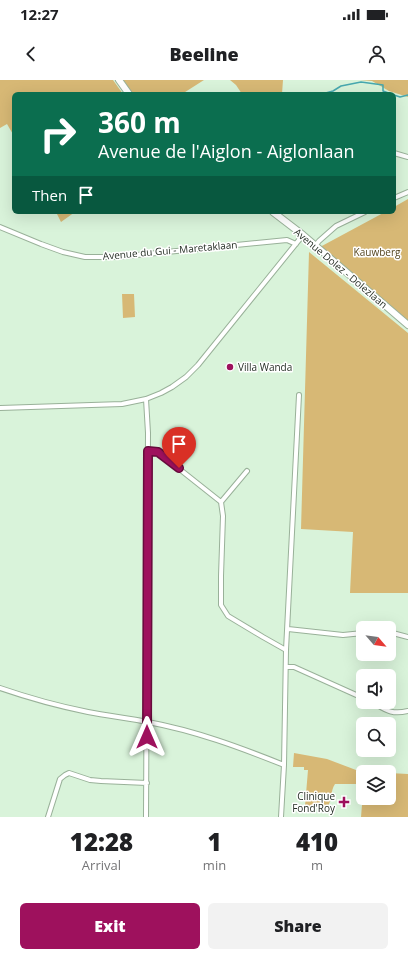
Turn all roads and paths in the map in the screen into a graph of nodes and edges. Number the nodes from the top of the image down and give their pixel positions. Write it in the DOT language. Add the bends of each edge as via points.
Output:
graph roads {
  1 [pos="119,80"];
  2 [pos="128,92"];
  3 [pos="396,154"];
  4 [pos="408,157"];
  5 [pos="408,192"];
  6 [pos="396,197"];
  7 [pos="276,214"];
  8 [pos="361,214"];
  9 [pos="0,227"];
  10 [pos="303,235"];
  11 [pos="296,244"];
  12 [pos="315,246"];
  13 [pos="408,325"];
  14 [pos="299,395"];
  15 [pos="146,399"];
  16 [pos="0,408"];
  17 [pos="148,451"];
  18 [pos="247,472"];
  19 [pos="221,502"];
  20 [pos="288,628"];
  21 [pos="356,634"];
  22 [pos="396,634"];
  23 [pos="408,637"];
  24 [pos="286,650"];
  25 [pos="286,668"];
  26 [pos="0,690"];
  27 [pos="356,695"];
  28 [pos="384,709"];
  29 [pos="408,711"];
  30 [pos="147,722"];
  31 [pos="284,765"];
  32 [pos="146,783"];
  33 [pos="48,817"];
  34 [pos="146,817"];
  35 [pos="281,817"];
  1 -- 2 [label="street"];
  3 -- 4 [label="street"];
  5 -- 6 [label="street"];
  7 -- 10 [label="street, Avenue Dolez - Dolezlaan"];
  8 -- 12 [label="street" via="336,226"];
  9 -- 11 [label="street, Avenue du Gui - Maretaklaan" via="63,252 85,257 287,240"];
  10 -- 11 [label="street"];
  10 -- 12 [label="street, Avenue Dolez - Dolezlaan"];
  11 -- 15 [label="street" via="198,365 172,387"];
  12 -- 13 [label="street, Avenue Dolez - Dolezlaan"];
  14 -- 20 [label="street"];
  15 -- 16 [label="street" via="122,404"];
  15 -- 17 [label="street"];
  17 -- 19 [label="street" via="158,452"];
  17 -- 30 [label="street"];
  18 -- 19 [label="street"];
  19 -- 24 [label="street" via="221,605 228,616"];
  20 -- 21 [label="street" via="343,635"];
  20 -- 24 [label="street"];
  22 -- 23 [label="street"];
  24 -- 25 [label="street"];
  25 -- 27 [label="street" via="294,667"];
  25 -- 31 [label="street"];
  26 -- 30 [label="street" via="59,706"];
  28 -- 29 [label="street" via="399,713"];
  30 -- 31 [label="street" via="192,732"];
  30 -- 32 [label="street"];
  31 -- 35 [label="street"];
  32 -- 33 [label="street" via="101,782 69,773 60,779"];
  32 -- 34 [label="street"];
}
